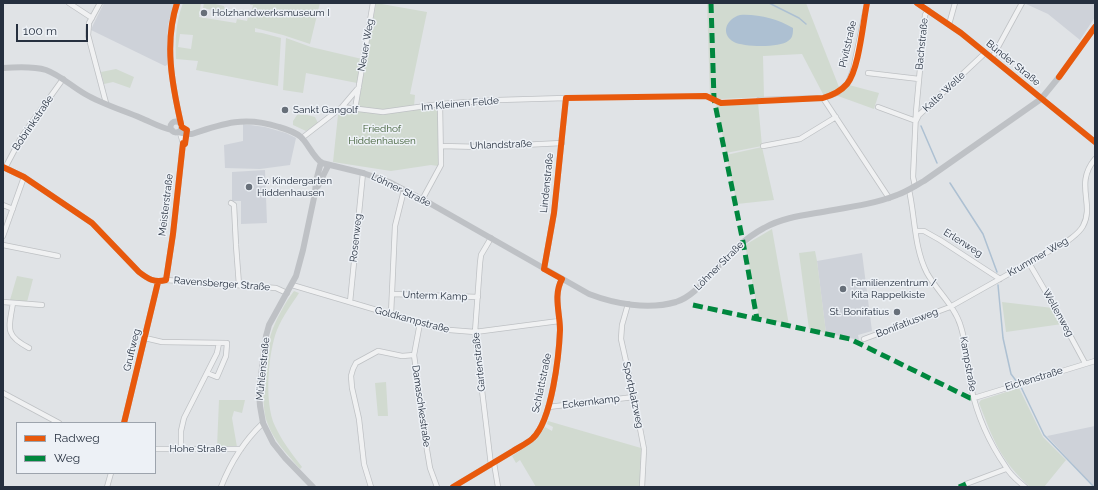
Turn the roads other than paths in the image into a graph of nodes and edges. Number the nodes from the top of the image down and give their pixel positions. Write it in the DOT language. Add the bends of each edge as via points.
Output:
graph roads {
  1 [pos="69,3"];
  2 [pos="100,3"];
  3 [pos="177,3"];
  4 [pos="373,3"];
  5 [pos="867,3"];
  6 [pos="917,3"];
  7 [pos="956,3"];
  8 [pos="1022,3"];
  9 [pos="928,10"];
  10 [pos="92,18"];
  11 [pos="948,24"];
  12 [pos="1095,27"];
  13 [pos="985,53"];
  14 [pos="992,58"];
  15 [pos="3,68"];
  16 [pos="868,73"];
  17 [pos="63,79"];
  18 [pos="919,79"];
  19 [pos="359,87"];
  20 [pos="566,98"];
  21 [pos="823,98"];
  22 [pos="1041,99"];
  23 [pos="759,100"];
  24 [pos="106,103"];
  25 [pos="440,104"];
  26 [pos="342,107"];
  27 [pos="878,107"];
  28 [pos="355,109"];
  29 [pos="836,117"];
  30 [pos="916,121"];
  31 [pos="177,128"];
  32 [pos="302,138"];
  33 [pos="1095,142"];
  34 [pos="562,144"];
  35 [pos="441,146"];
  36 [pos="763,146"];
  37 [pos="1095,159"];
  38 [pos="320,162"];
  39 [pos="328,166"];
  40 [pos="4,168"];
  41 [pos="363,173"];
  42 [pos="24,177"];
  43 [pos="912,188"];
  44 [pos="404,190"];
  45 [pos="315,193"];
  46 [pos="889,198"];
  47 [pos="422,200"];
  48 [pos="231,203"];
  49 [pos="3,205"];
  50 [pos="13,209"];
  51 [pos="916,231"];
  52 [pos="3,236"];
  53 [pos="491,238"];
  54 [pos="3,245"];
  55 [pos="58,256"];
  56 [pos="1029,263"];
  57 [pos="544,269"];
  58 [pos="562,279"];
  59 [pos="1000,279"];
  60 [pos="166,280"];
  61 [pos="158,282"];
  62 [pos="239,285"];
  63 [pos="292,285"];
  64 [pos="287,293"];
  65 [pos="392,294"];
  66 [pos="478,297"];
  67 [pos="3,302"];
  68 [pos="350,302"];
  69 [pos="13,304"];
  70 [pos="628,304"];
  71 [pos="42,305"];
  72 [pos="950,307"];
  73 [pos="391,314"];
  74 [pos="559,321"];
  75 [pos="420,323"];
  76 [pos="475,332"];
  77 [pos="145,338"];
  78 [pos="864,339"];
  79 [pos="219,343"];
  80 [pos="29,348"];
  81 [pos="414,356"];
  82 [pos="1095,361"];
  83 [pos="1085,364"];
  84 [pos="207,373"];
  85 [pos="3,393"];
  86 [pos="634,397"];
  87 [pos="974,398"];
  88 [pos="548,407"];
  89 [pos="57,422"];
  90 [pos="124,422"];
  91 [pos="263,423"];
  92 [pos="156,448"];
  93 [pos="180,449"];
  94 [pos="241,449"];
  95 [pos="493,464"];
  96 [pos="1006,469"];
  97 [pos="111,474"];
  98 [pos="966,484"];
  99 [pos="107,487"];
  100 [pos="221,487"];
  101 [pos="313,487"];
  102 [pos="371,487"];
  103 [pos="437,487"];
  104 [pos="453,487"];
  105 [pos="498,487"];
  106 [pos="642,487"];
  107 [pos="1025,487"];
  1 -- 10 [label="street"];
  2 -- 10 [label="street"];
  3 -- 31 [label="main road" via="170,47"];
  4 -- 19 [label="street, Neuer Weg"];
  5 -- 21 [label="street, Pivitstraße" via="857,56 848,83 837,93"];
  6 -- 9 [label="main road, Bünder Straße"];
  7 -- 11 [label="street"];
  8 -- 14 [label="street"];
  9 -- 11 [label="main road, Bünder Straße"];
  9 -- 18 [label="street, Bachstraße" via="925,15"];
  10 -- 24 [label="street" via="88,34"];
  11 -- 13 [label="main road, Bünder Straße"];
  12 -- 22 [label="main road, Löhner Straße"];
  13 -- 14 [label="main road, Bünder Straße"];
  13 -- 30 [label="street, Kalte Welle" via="919,115"];
  14 -- 22 [label="main road, Bünder Straße"];
  15 -- 17 [label="main road, Löhner Straße" via="37,68"];
  16 -- 18 [label="street, Bachstraße"];
  17 -- 24 [label="main road, Löhner Straße" via="84,94"];
  17 -- 40 [label="street, Bobrinkstraße" via="22,136"];
  18 -- 30 [label="street, Bachstraße"];
  19 -- 26 [label="street"];
  19 -- 28 [label="street, Neuer Weg"];
  20 -- 25 [label="street, Im Kleinen Felde"];
  20 -- 34 [label="street, Lindenstraße"];
  21 -- 23 [label="street"];
  21 -- 29 [label="street"];
  22 -- 33 [label="main road, Bünder Straße"];
  22 -- 43 [label="main road, Löhner Straße"];
  24 -- 31 [label="main road, Löhner Straße" via="152,122"];
  25 -- 28 [label="street, Im Kleinen Felde" via="383,112"];
  25 -- 35 [label="street"];
  26 -- 28 [label="street"];
  26 -- 32 [label="street"];
  27 -- 30 [label="street, Kalte Welle"];
  29 -- 36 [label="street" via="800,139"];
  29 -- 46 [label="street"];
  30 -- 43 [label="street, Bachstraße"];
  31 -- 32 [label="main road, Löhner Straße" via="203,130 231,122 252,121 280,127"];
  31 -- 60 [label="street, Meisterstraße" via="183,144"];
  32 -- 38 [label="main road, Löhner Straße"];
  34 -- 35 [label="street, Uhlandstraße"];
  34 -- 57 [label="street, Lindenstraße"];
  35 -- 47 [label="street" via="441,165"];
  37 -- 56 [label="street, Krummer Weg" via="1085,177 1087,211 1082,227 1069,240"];
  38 -- 39 [label="main road, Löhner Straße"];
  38 -- 45 [label="main road, Mühlenstraße"];
  39 -- 41 [label="main road, Löhner Straße"];
  39 -- 45 [label="main road, Mühlenstraße"];
  40 -- 42 [label="street"];
  41 -- 44 [label="main road, Löhner Straße"];
  41 -- 68 [label="street, Rosenweg"];
  42 -- 50 [label="street"];
  42 -- 61 [label="street" via="92,223 139,272"];
  43 -- 46 [label="main road, Löhner Straße"];
  43 -- 51 [label="street, Kampstraße"];
  44 -- 47 [label="main road, Löhner Straße"];
  44 -- 65 [label="street" via="395,226"];
  45 -- 63 [label="main road, Mühlenstraße" via="303,250"];
  46 -- 70 [label="main road, Löhner Straße" via="775,223 743,242 686,297 664,304"];
  47 -- 53 [label="main road, Löhner Straße"];
  48 -- 62 [label="street" via="234,205"];
  49 -- 50 [label="street"];
  50 -- 52 [label="street"];
  51 -- 59 [label="street, Erlenweg" via="924,231 940,240"];
  51 -- 72 [label="street, Kampstraße" via="927,273"];
  53 -- 57 [label="main road, Löhner Straße"];
  53 -- 66 [label="street, Gartenstraße" via="481,255"];
  54 -- 55 [label="street"];
  56 -- 59 [label="street, Krummer Weg"];
  56 -- 83 [label="street, Wellenweg"];
  57 -- 58 [label="main road, Löhner Straße"];
  58 -- 70 [label="main road, Löhner Straße" via="601,298"];
  58 -- 74 [label="street, Schlattstraße" via="557,299"];
  59 -- 72 [label="street, Krummer Weg"];
  60 -- 61 [label="street, Ravensberger Straße"];
  60 -- 62 [label="street, Ravensberger Straße"];
  61 -- 77 [label="street, Gruftweg"];
  62 -- 64 [label="street, Ravensberger Straße" via="276,288"];
  63 -- 64 [label="main road, Mühlenstraße"];
  63 -- 68 [label="street, Goldkampstraße"];
  64 -- 91 [label="main road, Mühlenstraße" via="269,325 266,336 259,392"];
  65 -- 66 [label="street, Unterm Kamp"];
  65 -- 73 [label="street"];
  66 -- 76 [label="street, Gartenstraße"];
  67 -- 69 [label="street"];
  68 -- 73 [label="street, Goldkampstraße"];
  69 -- 71 [label="street"];
  69 -- 80 [label="street" via="10,333 14,340"];
  70 -- 86 [label="street, Sportplatzweg" via="621,339"];
  72 -- 78 [label="street, Bonifatiusweg"];
  72 -- 87 [label="street, Kampstraße" via="961,325"];
  73 -- 75 [label="street, Goldkampstraße"];
  74 -- 76 [label="street, Goldkampstraße"];
  74 -- 88 [label="street, Schlattstraße" via="558,357"];
  75 -- 76 [label="street, Goldkampstraße" via="450,330"];
  75 -- 81 [label="street, Damaschkestraße"];
  76 -- 95 [label="street, Gartenstraße"];
  77 -- 79 [label="street" via="162,342"];
  77 -- 90 [label="street, Gruftweg"];
  79 -- 84 [label="street"];
  79 -- 84 [label="street" via="227,343 223,365 217,377"];
  81 -- 102 [label="street" via="378,351 356,363 352,369 352,388 359,419 364,464"];
  81 -- 103 [label="street, Damaschkestraße" via="430,468"];
  82 -- 83 [label="street, Eichenstraße"];
  83 -- 87 [label="street, Eichenstraße"];
  84 -- 93 [label="street" via="184,418"];
  85 -- 89 [label="street"];
  86 -- 88 [label="street, Eckernkamp"];
  86 -- 106 [label="street, Sportplatzweg" via="644,449"];
  87 -- 96 [label="street, Kampstraße" via="992,444"];
  88 -- 95 [label="street, Schlattstraße" via="534,438"];
  91 -- 94 [label="street"];
  91 -- 101 [label="main road, Mühlenstraße" via="272,443"];
  92 -- 93 [label="street, Hohe Straße"];
  93 -- 94 [label="street, Hohe Straße"];
  94 -- 100 [label="street" via="227,471"];
  95 -- 104 [label="street, Schlattstraße"];
  95 -- 105 [label="street"];
  96 -- 98 [label="street"];
  96 -- 107 [label="street, Kampstraße"];
  97 -- 99 [label="street"];
}
